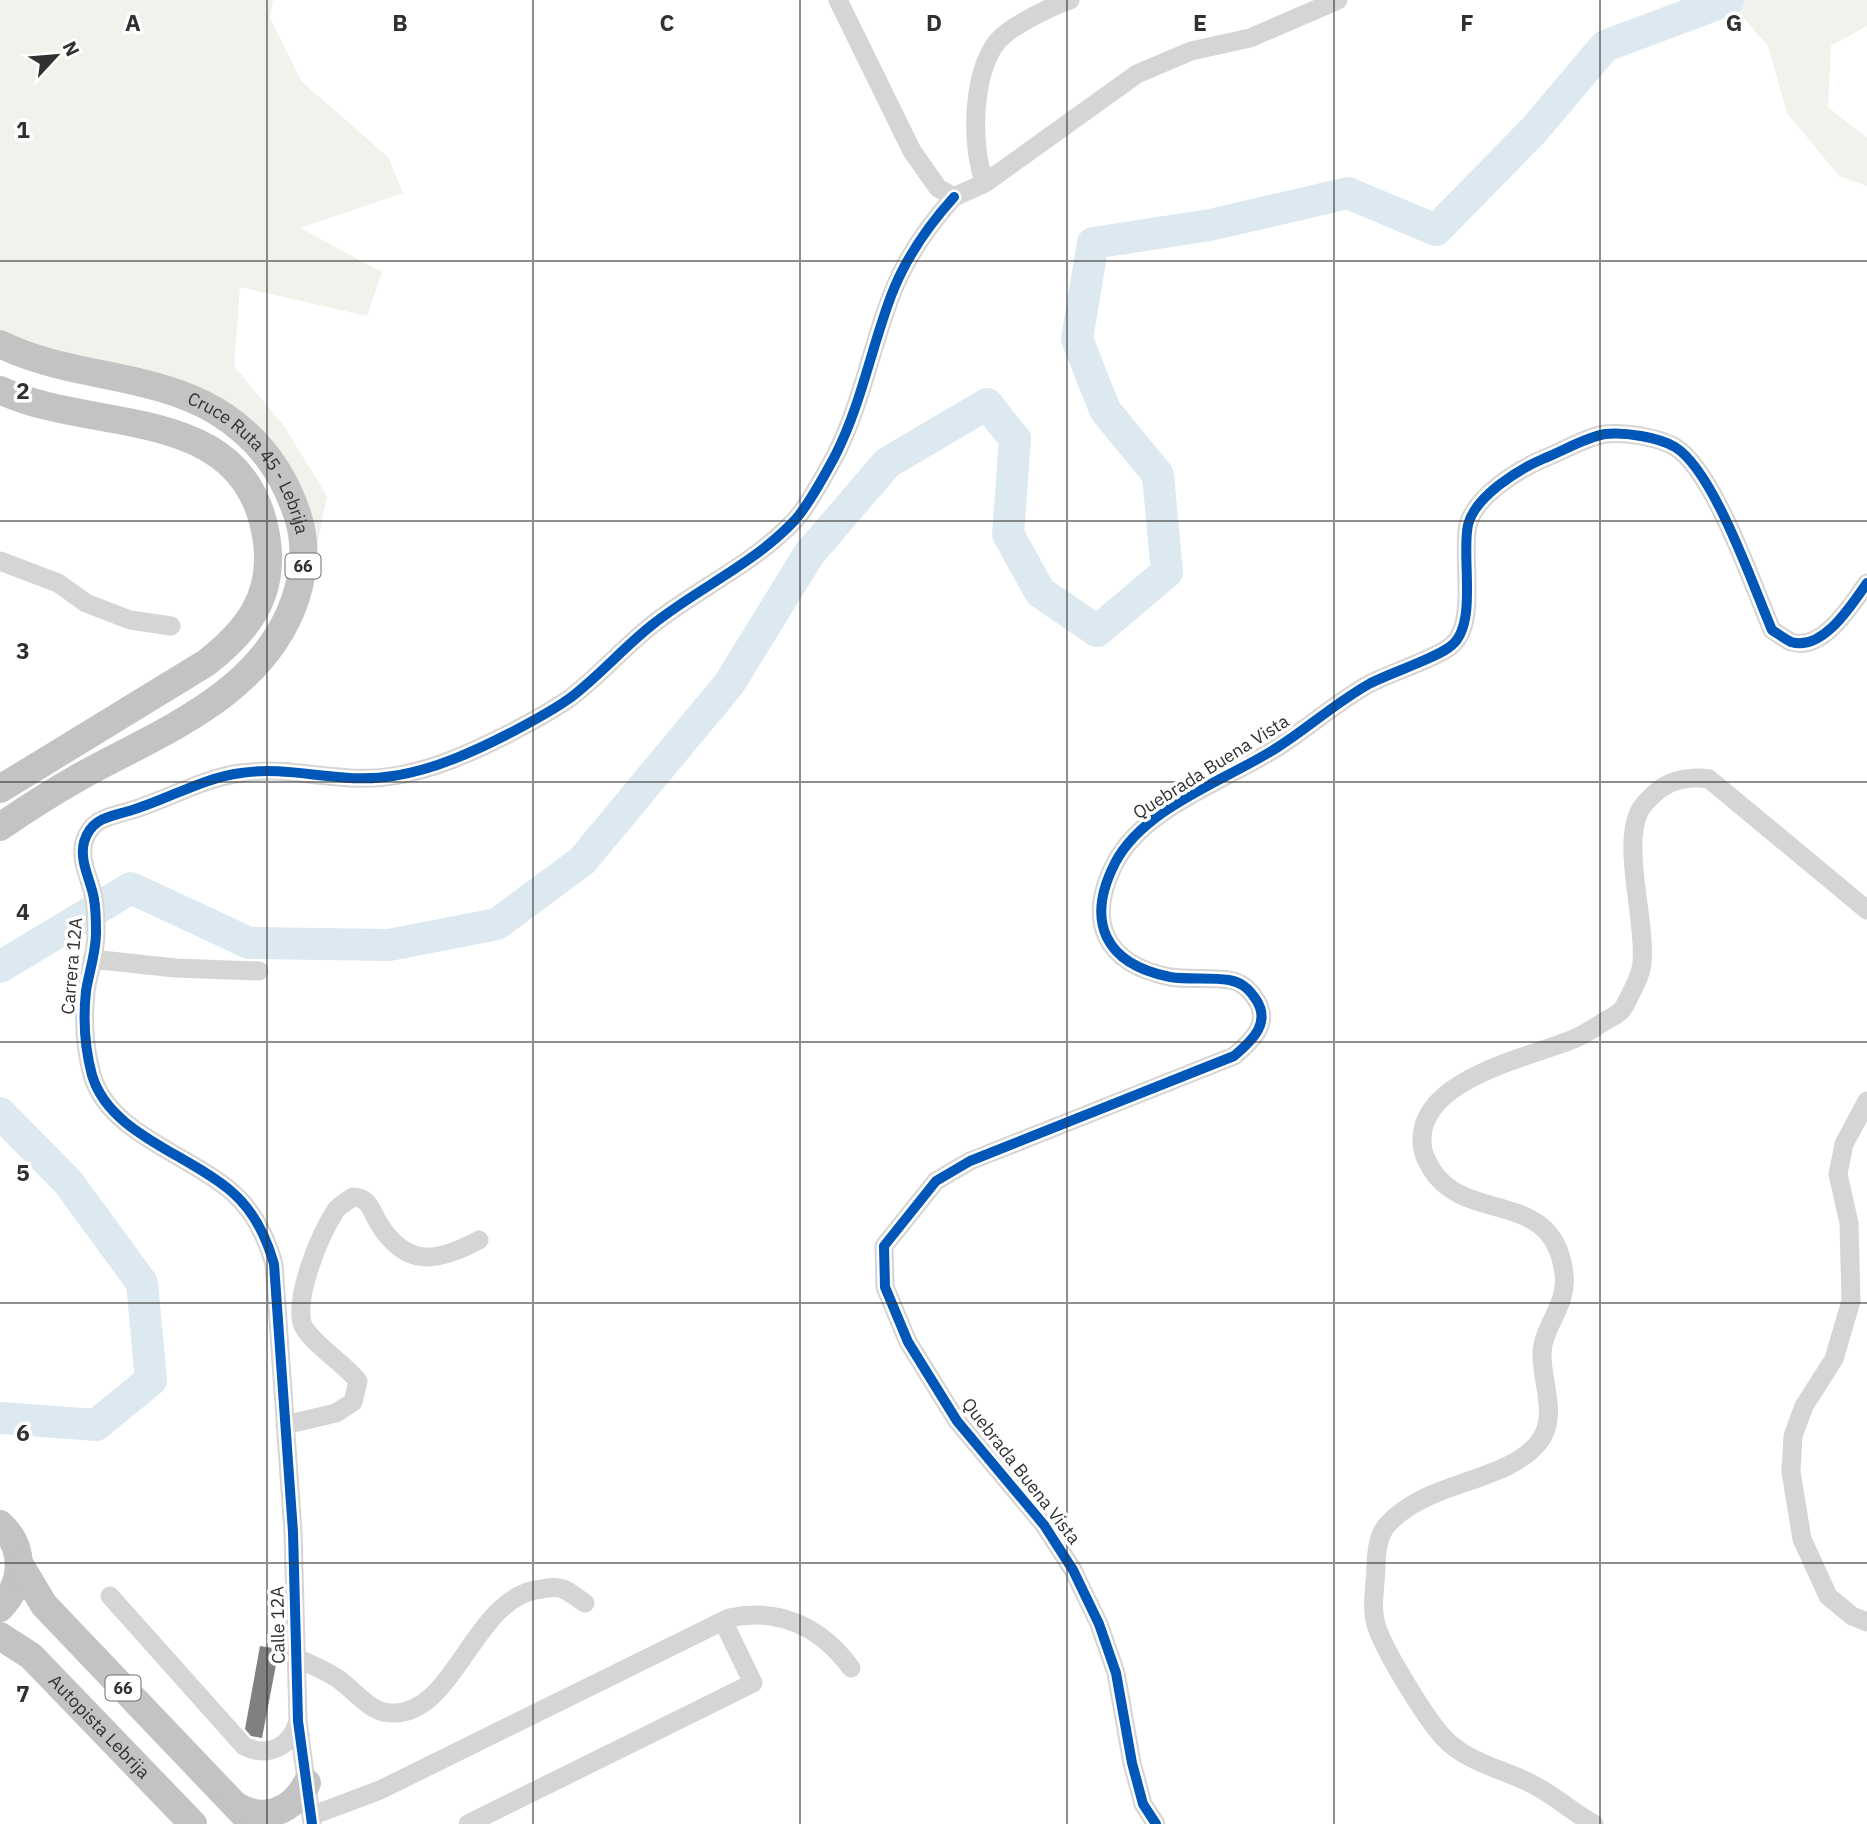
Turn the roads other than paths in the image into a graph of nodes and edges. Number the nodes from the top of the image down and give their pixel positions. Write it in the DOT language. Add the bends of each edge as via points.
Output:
graph roads {
  1 [pos="838,0"];
  2 [pos="1338,0"];
  3 [pos="1065,1"];
  4 [pos="985,183"];
  5 [pos="954,197"];
  6 [pos="0,344"];
  7 [pos="0,390"];
  8 [pos="0,561"];
  9 [pos="1867,583"];
  10 [pos="171,626"];
  11 [pos="0,789"];
  12 [pos="0,827"];
  13 [pos="1867,911"];
  14 [pos="92,958"];
  15 [pos="259,971"];
  16 [pos="1867,1101"];
  17 [pos="480,1240"];
  18 [pos="285,1425"];
  19 [pos="0,1524"];
  20 [pos="20,1565"];
  21 [pos="110,1597"];
  22 [pos="585,1603"];
  23 [pos="0,1608"];
  24 [pos="723,1620"];
  25 [pos="1867,1622"];
  26 [pos="0,1636"];
  27 [pos="297,1658"];
  28 [pos="851,1668"];
  29 [pos="298,1721"];
  30 [pos="307,1783"];
  31 [pos="244,1814"];
  32 [pos="311,1820"];
  33 [pos="193,1824"];
  34 [pos="468,1824"];
  35 [pos="1156,1824"];
  36 [pos="1594,1824"];
  1 -- 5 [label="street" via="912,150 938,188"];
  2 -- 4 [label="street" via="1250,38 1191,51 1137,74"];
  3 -- 4 [label="street" via="1002,35 989,57 975,115 979,168"];
  4 -- 5 [label="street"];
  5 -- 14 [label="street, Carrera 12A" via="901,272 862,391 835,455 796,519 743,564 648,628 568,700 456,759 395,776 359,779 242,772 107,816 93,825 83,846 83,863 94,898"];
  6 -- 12 [label="highway, Cruce Ruta 45 - Lebrija / 66" via="36,359 182,393 242,428 264,449 282,478 304,545 301,582 291,610 259,665 216,700"];
  7 -- 11 [label="highway, Cruce Ruta 45 - Lebrija / 66" via="192,438 229,463 251,493 264,525 269,559 260,604 236,639 206,663"];
  8 -- 10 [label="street" via="58,583 86,603 130,620"];
  9 -- 35 [label="street, Quebrada Buena Vista" via="1840,619 1809,642 1793,642 1772,630 1714,493 1677,449 1655,439 1605,434 1535,462 1492,488 1468,522 1465,621 1453,645 1369,684 1277,748 1175,805 1136,835 1115,862 1099,904 1099,921 1110,945 1148,971 1231,980 1247,987 1262,1008 1261,1025 1253,1041 1234,1056 970,1161 936,1181 884,1246 885,1287 908,1342 957,1421 1044,1525 1099,1624 1116,1674 1140,1794"];
  13 -- 36 [label="street" via="1709,779 1692,776 1662,786 1640,809 1633,831 1643,966 1623,1010 1577,1038 1529,1052 1470,1079 1443,1097 1424,1123 1425,1158 1442,1186 1456,1195 1506,1207 1536,1221 1558,1245 1565,1278 1559,1312 1543,1341 1549,1406 1542,1440 1518,1461 1426,1495 1386,1525 1379,1540 1375,1624 1388,1655 1444,1738 1472,1758 1532,1784"];
  14 -- 15 [label="street" via="175,968"];
  14 -- 18 [label="street, Carrera 12A" via="85,1027 92,1074 102,1098 125,1123 232,1192 252,1214 268,1245 274,1264"];
  16 -- 25 [label="street" via="1844,1144 1838,1174 1849,1223 1851,1301 1834,1359 1804,1406 1793,1436 1791,1472 1802,1539 1828,1596"];
  17 -- 18 [label="street" via="453,1254 425,1260 403,1251 362,1198 353,1197 338,1208 302,1289 303,1324 358,1381 353,1402 336,1413"];
  18 -- 27 [label="street, Calle 12A"];
  19 -- 20 [label="highway" via="17,1548"];
  20 -- 23 [label="highway" via="18,1583"];
  20 -- 31 [label="highway, 66" via="44,1605"];
  21 -- 29 [label="street" via="244,1746 261,1752 279,1748 292,1737"];
  22 -- 27 [label="street" via="561,1587 533,1589 506,1604 472,1641 441,1686 417,1707 391,1714 365,1703 337,1678"];
  24 -- 28 [label="street" via="757,1614 788,1619 830,1643"];
  24 -- 32 [label="street"];
  24 -- 34 [label="street" via="753,1684"];
  26 -- 33 [label="highway, Autopista Lebrija / 66" via="31,1656"];
  27 -- 29 [label="street, Calle 12A"];
  29 -- 30 [label="street, Calle 12A"];
  30 -- 31 [label="highway" via="296,1800 270,1814"];
  30 -- 32 [label="street, Calle 12A"];
}
